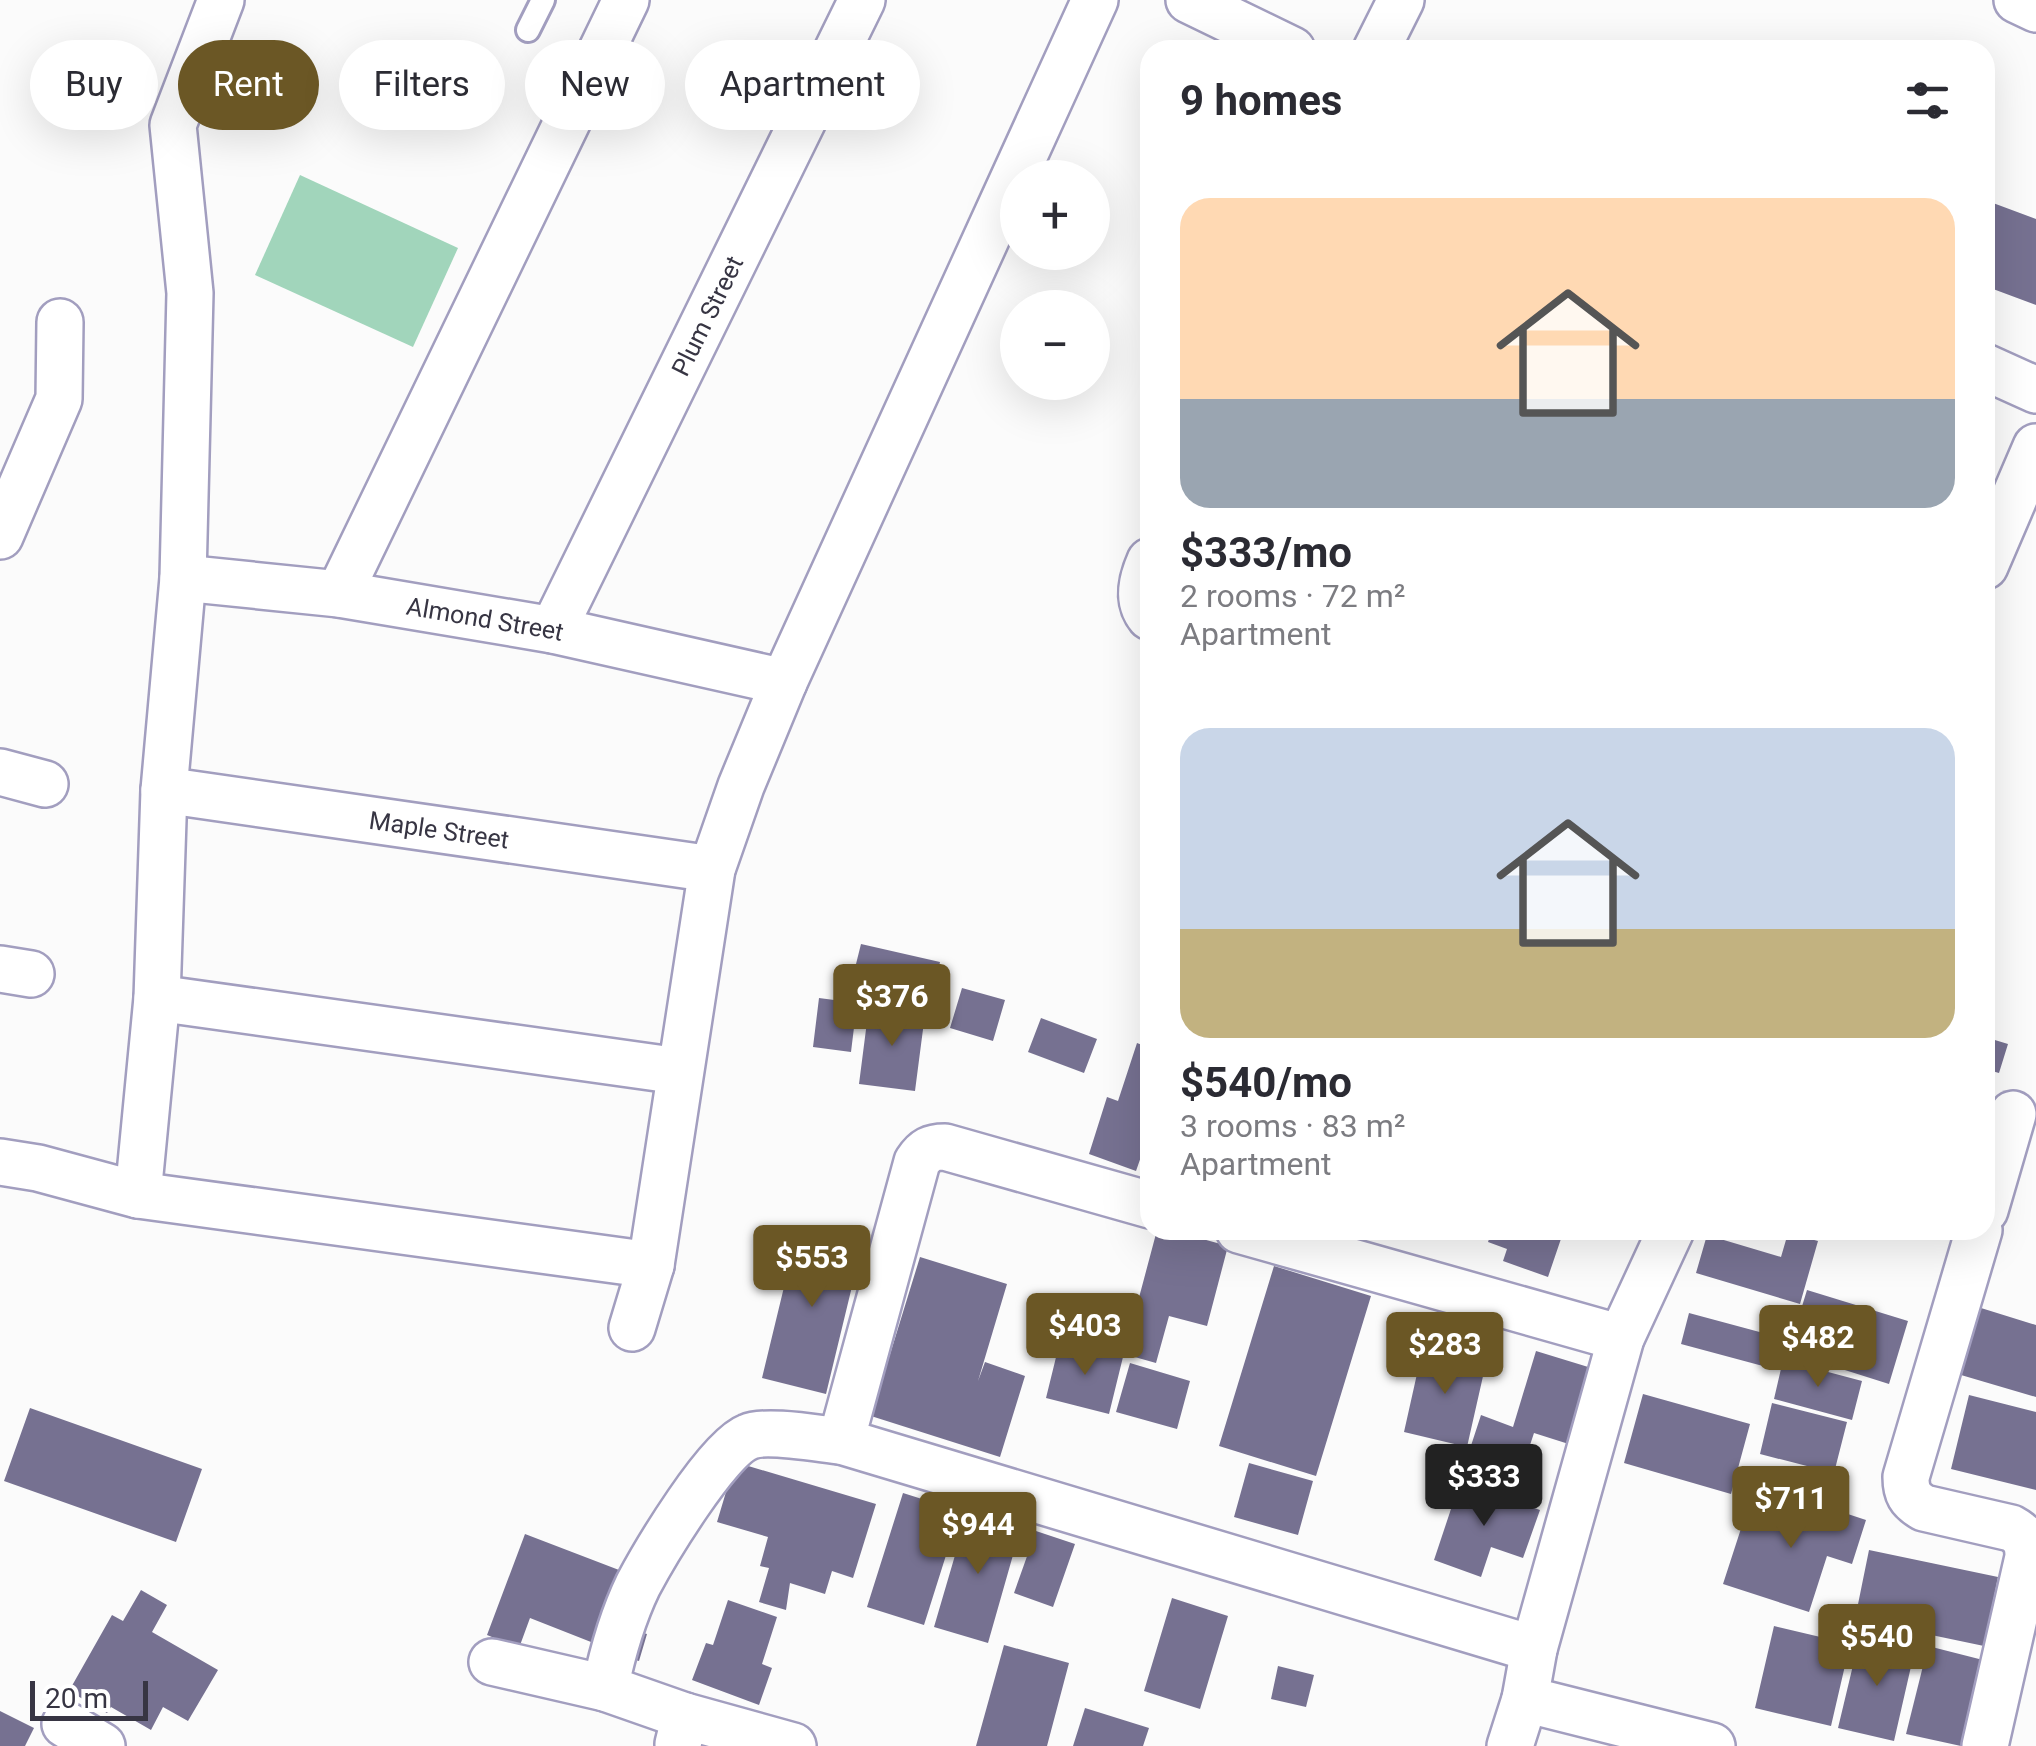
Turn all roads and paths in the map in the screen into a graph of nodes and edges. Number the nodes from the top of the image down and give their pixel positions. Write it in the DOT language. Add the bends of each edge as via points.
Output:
graph roads {
  1 [pos="220,0"];
  2 [pos="542,0"];
  3 [pos="626,0"];
  4 [pos="862,0"];
  5 [pos="1096,0"];
  6 [pos="1190,0"];
  7 [pos="1401,0"];
  8 [pos="2017,0"];
  9 [pos="2036,9"];
  10 [pos="528,30"];
  11 [pos="1272,40"];
  12 [pos="1381,40"];
  13 [pos="60,322"];
  14 [pos="1995,372"];
  15 [pos="2036,390"];
  16 [pos="2036,447"];
  17 [pos="0,536"];
  18 [pos="1995,543"];
  19 [pos="183,578"];
  20 [pos="340,594"];
  21 [pos="552,630"];
  22 [pos="784,682"];
  23 [pos="0,772"];
  24 [pos="45,784"];
  25 [pos="164,790"];
  26 [pos="712,869"];
  27 [pos="157,998"];
  28 [pos="679,1071"];
  29 [pos="2013,1114"];
  30 [pos="0,1162"];
  31 [pos="1995,1176"];
  32 [pos="138,1195"];
  33 [pos="1140,1202"];
  34 [pos="1274,1240"];
  35 [pos="1666,1240"];
  36 [pos="1976,1240"];
  37 [pos="652,1266"];
  38 [pos="632,1328"];
  39 [pos="1621,1338"];
  40 [pos="840,1441"];
  41 [pos="2032,1545"];
  42 [pos="1534,1648"];
  43 [pos="492,1662"];
  44 [pos="605,1688"];
  45 [pos="1525,1699"];
  46 [pos="681,1731"];
  47 [pos="792,1746"];
  48 [pos="1510,1746"];
  49 [pos="1712,1746"];
  50 [pos="1985,1746"];
  1 -- 19 [label="street" via="173,125 190,293"];
  2 -- 10 [label="lane"];
  3 -- 20 [label="street"];
  4 -- 21 [label="street, Plum Street"];
  5 -- 22 [label="street"];
  6 -- 11 [label="street"];
  7 -- 12 [label="street"];
  8 -- 9 [label="street"];
  13 -- 17 [label="street" via="59,399"];
  14 -- 15 [label="street"];
  16 -- 18 [label="street"];
  19 -- 20 [label="street, Almond Street"];
  19 -- 25 [label="street"];
  20 -- 21 [label="street, Almond Street"];
  21 -- 22 [label="street, Almond Street"];
  22 -- 26 [label="street"];
  23 -- 24 [label="street"];
  25 -- 26 [label="street, Maple Street"];
  25 -- 27 [label="street"];
  26 -- 28 [label="street"];
  27 -- 28 [label="street"];
  27 -- 32 [label="street"];
  28 -- 37 [label="street"];
  29 -- 31 [label="street"];
  30 -- 32 [label="street"];
  32 -- 37 [label="street"];
  33 -- 40 [label="street" via="946,1147 923,1152"];
  34 -- 39 [label="street"];
  35 -- 39 [label="street"];
  36 -- 41 [label="street" via="1906,1490 1924,1508 2010,1528"];
  37 -- 38 [label="street"];
  39 -- 42 [label="street"];
  40 -- 42 [label="street"];
  40 -- 44 [label="street" via="748,1436 708,1471 638,1586"];
  41 -- 50 [label="street"];
  42 -- 45 [label="street"];
  43 -- 44 [label="street"];
  44 -- 46 [label="street"];
  45 -- 48 [label="street"];
  45 -- 49 [label="street"];
  46 -- 47 [label="street"];
}
